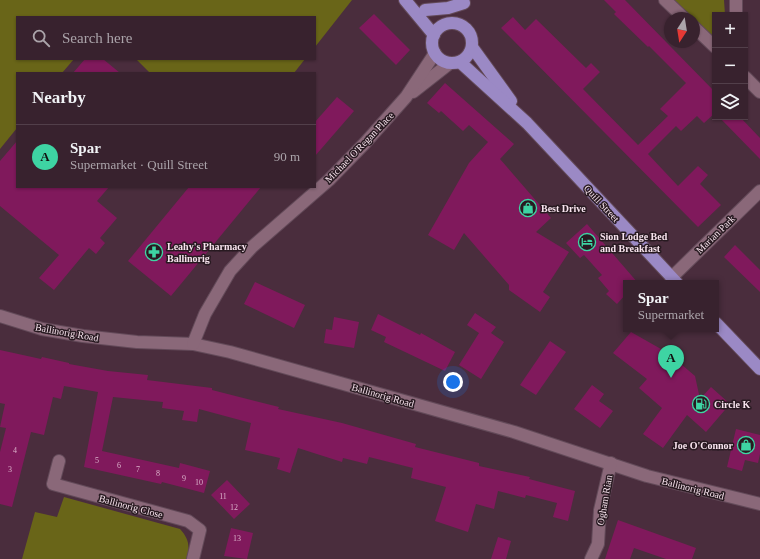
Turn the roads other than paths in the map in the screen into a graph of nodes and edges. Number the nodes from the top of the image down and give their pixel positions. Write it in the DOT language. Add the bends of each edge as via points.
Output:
graph roads {
  1 [pos="405,0"];
  2 [pos="414,0"];
  3 [pos="666,0"];
  4 [pos="736,0"];
  5 [pos="464,3"];
  6 [pos="425,10"];
  7 [pos="678,12"];
  8 [pos="736,12"];
  9 [pos="443,25"];
  10 [pos="700,33"];
  11 [pos="434,34"];
  12 [pos="712,44"];
  13 [pos="472,48"];
  14 [pos="434,53"];
  15 [pos="455,62"];
  16 [pos="748,80"];
  17 [pos="760,92"];
  18 [pos="406,97"];
  19 [pos="527,123"];
  20 [pos="760,191"];
  21 [pos="674,280"];
  22 [pos="0,316"];
  23 [pos="719,326"];
  24 [pos="194,344"];
  25 [pos="760,369"];
  26 [pos="58,461"];
  27 [pos="611,463"];
  28 [pos="760,504"];
  29 [pos="193,559"];
  30 [pos="591,559"];
  1 -- 11 [label="main road"];
  2 -- 6 [label="main road"];
  3 -- 7 [label="street"];
  4 -- 8 [label="street"];
  5 -- 6 [label="main road" via="448,8"];
  6 -- 9 [label="main road"];
  9 -- 11 [label="main road"];
  9 -- 13 [label="main road" via="456,23 465,28 471,36"];
  10 -- 12 [label="street"];
  11 -- 14 [label="main road"];
  13 -- 15 [label="main road" via="467,56"];
  13 -- 19 [label="main road, Quill Street"];
  14 -- 15 [label="main road" via="441,60"];
  14 -- 18 [label="street"];
  15 -- 18 [label="street"];
  15 -- 19 [label="main road, Quill Street"];
  16 -- 17 [label="street"];
  18 -- 24 [label="street, Michael O'Regan Place" via="329,180 252,247 230,271 205,314"];
  19 -- 21 [label="main road, Quill Street"];
  20 -- 21 [label="street, Marian Park"];
  22 -- 24 [label="street, Ballinorig Road" via="42,329 83,336 137,342"];
  23 -- 25 [label="main road"];
  24 -- 27 [label="street, Ballinorig Road" via="284,366"];
  26 -- 29 [label="street, Ballinorig Close" via="53,484 188,521 200,530"];
  27 -- 28 [label="street, Ballinorig Road" via="647,476"];
  27 -- 30 [label="street, Ogham Rian" via="600,510 598,544"];
}
